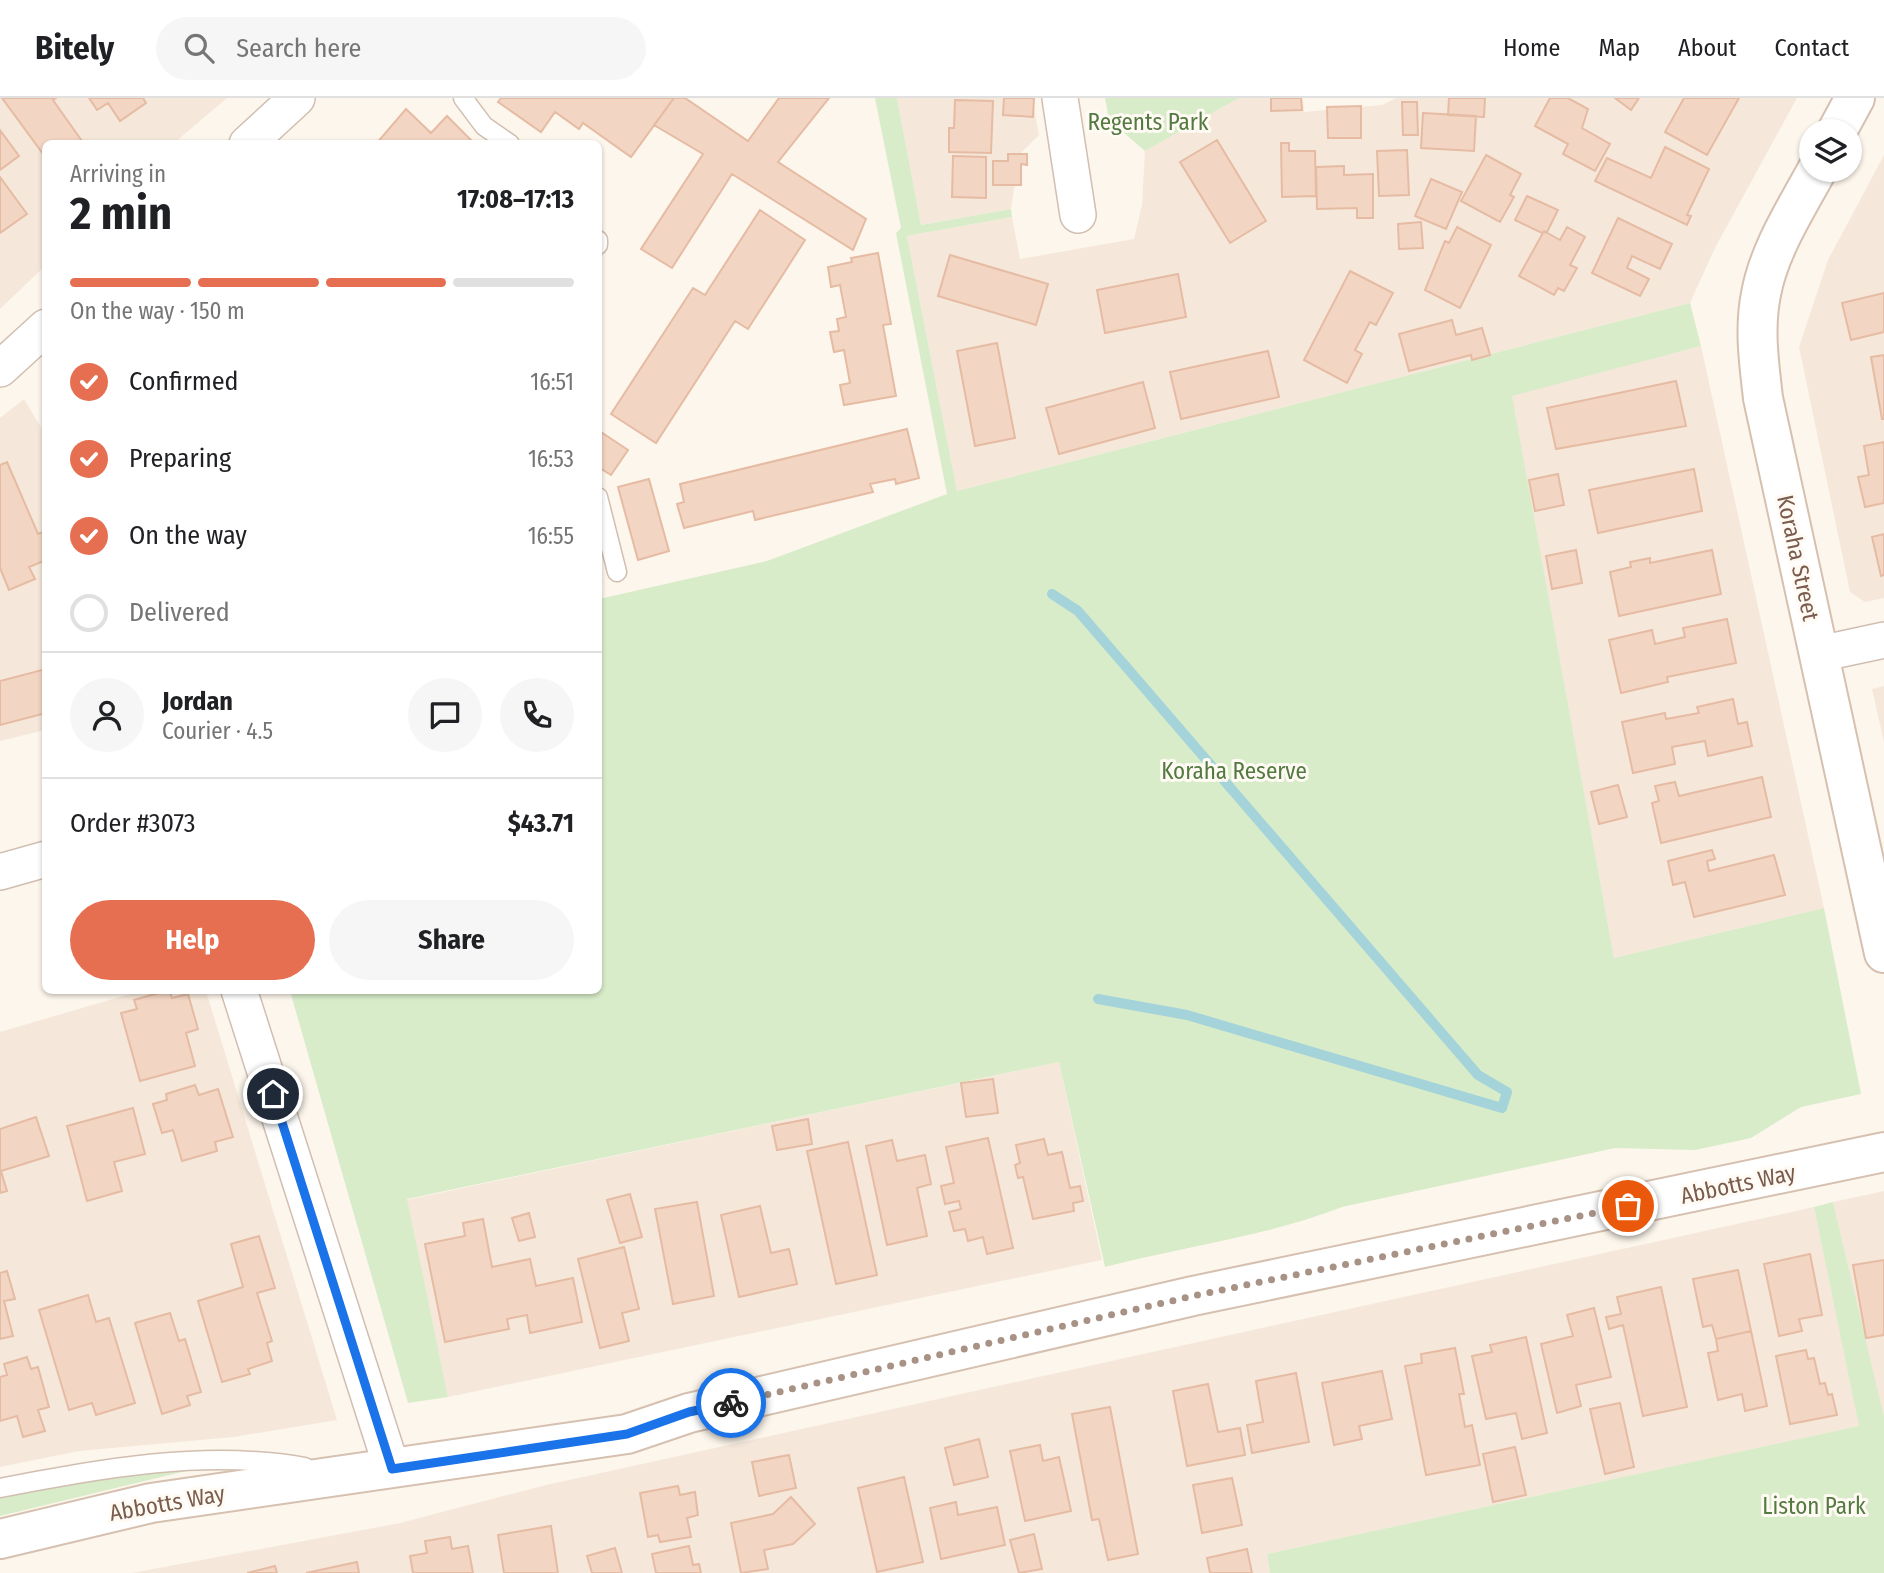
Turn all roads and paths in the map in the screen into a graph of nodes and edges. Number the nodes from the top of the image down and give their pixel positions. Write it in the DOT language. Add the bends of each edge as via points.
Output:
graph roads {
  1 [pos="297,98"];
  2 [pos="463,98"];
  3 [pos="1060,98"];
  4 [pos="1855,98"];
  5 [pos="1844,119"];
  6 [pos="251,140"];
  7 [pos="504,140"];
  8 [pos="1811,182"];
  9 [pos="1078,215"];
  10 [pos="42,331"];
  11 [pos="0,369"];
  12 [pos="602,513"];
  13 [pos="617,572"];
  14 [pos="1884,640"];
  15 [pos="1819,654"];
  16 [pos="42,860"];
  17 [pos="0,872"];
  18 [pos="1884,953"];
  19 [pos="240,994"];
  20 [pos="1884,1152"];
  21 [pos="392,1469"];
  22 [pos="337,1476"];
  23 [pos="0,1488"];
  24 [pos="0,1539"];
  1 -- 6 [label="street"];
  2 -- 7 [label="lane" via="484,126"];
  3 -- 9 [label="street"];
  4 -- 5 [label="main road"];
  8 -- 15 [label="main road, Koraha Street" via="1776,248 1761,294 1757,339 1763,398"];
  10 -- 11 [label="street"];
  12 -- 13 [label="lane"];
  14 -- 15 [label="street"];
  15 -- 18 [label="main road, Koraha Street"];
  16 -- 17 [label="street"];
  19 -- 21 [label="street"];
  20 -- 21 [label="main road, Abbotts Way" via="1193,1296 689,1412 621,1417 564,1441"];
  21 -- 22 [label="main road, Abbotts Way"];
  22 -- 23 [label="lane, Abbotts Way" via="254,1460 115,1466"];
  22 -- 24 [label="main road, Abbotts Way" via="152,1503"];
}
